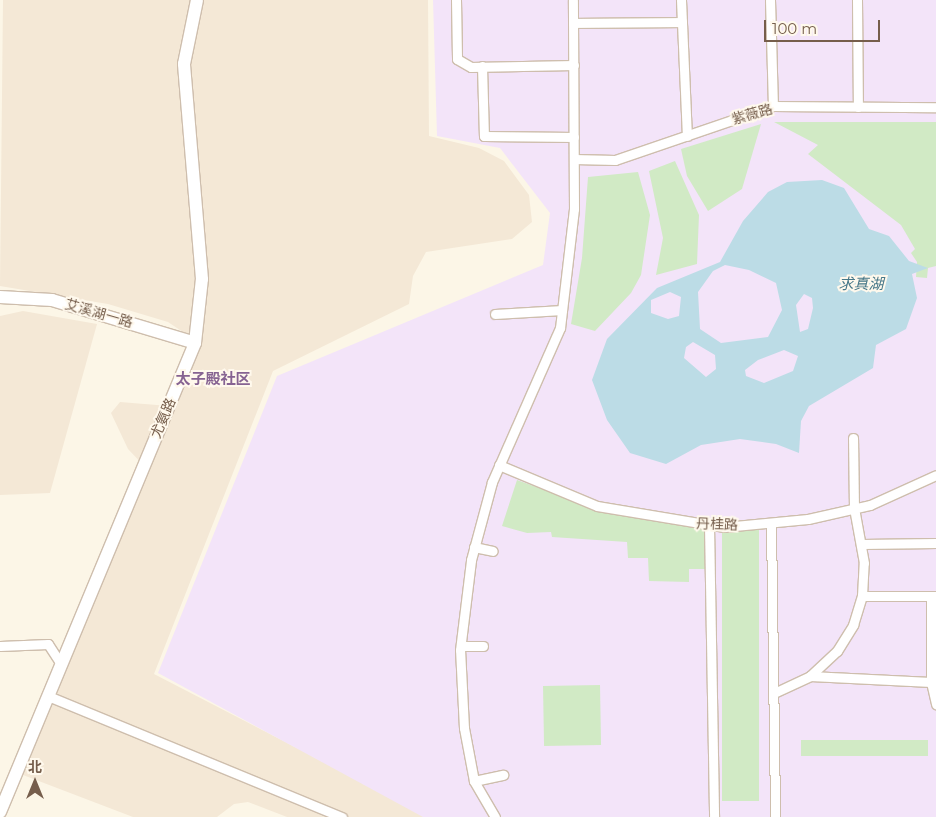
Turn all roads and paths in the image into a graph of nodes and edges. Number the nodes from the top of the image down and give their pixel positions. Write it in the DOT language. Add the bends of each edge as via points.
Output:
graph roads {
  1 [pos="198,0"];
  2 [pos="456,0"];
  3 [pos="573,0"];
  4 [pos="682,0"];
  5 [pos="770,0"];
  6 [pos="858,0"];
  7 [pos="682,22"];
  8 [pos="573,23"];
  9 [pos="574,65"];
  10 [pos="482,66"];
  11 [pos="773,106"];
  12 [pos="858,107"];
  13 [pos="936,107"];
  14 [pos="687,136"];
  15 [pos="574,137"];
  16 [pos="574,159"];
  17 [pos="0,297"];
  18 [pos="562,310"];
  19 [pos="495,314"];
  20 [pos="195,343"];
  21 [pos="853,438"];
  22 [pos="499,465"];
  23 [pos="936,475"];
  24 [pos="854,508"];
  25 [pos="772,522"];
  26 [pos="709,525"];
  27 [pos="936,543"];
  28 [pos="862,544"];
  29 [pos="474,547"];
  30 [pos="493,552"];
  31 [pos="862,596"];
  32 [pos="934,596"];
  33 [pos="0,646"];
  34 [pos="461,646"];
  35 [pos="483,646"];
  36 [pos="933,654"];
  37 [pos="61,664"];
  38 [pos="810,676"];
  39 [pos="931,682"];
  40 [pos="774,694"];
  41 [pos="48,696"];
  42 [pos="936,704"];
  43 [pos="503,775"];
  44 [pos="474,781"];
  45 [pos="0,812"];
  46 [pos="342,817"];
  47 [pos="495,817"];
  48 [pos="714,817"];
  49 [pos="775,817"];
  1 -- 20 [label="main road, 尤氨路" via="184,64 202,279"];
  2 -- 10 [label="street" via="457,59"];
  3 -- 8 [label="street"];
  4 -- 7 [label="street"];
  5 -- 11 [label="street"];
  6 -- 12 [label="street"];
  7 -- 8 [label="street"];
  7 -- 14 [label="street"];
  8 -- 9 [label="street"];
  9 -- 10 [label="street"];
  9 -- 15 [label="street"];
  10 -- 15 [label="street" via="484,136"];
  11 -- 12 [label="street, 紫薇路"];
  11 -- 14 [label="street, 紫薇路"];
  12 -- 13 [label="street, 紫薇路"];
  14 -- 16 [label="street, 紫薇路" via="615,160"];
  15 -- 16 [label="street"];
  16 -- 18 [label="street" via="574,209"];
  17 -- 20 [label="main road, 艾溪湖一路" via="52,300"];
  18 -- 19 [label="street"];
  18 -- 22 [label="street" via="560,328"];
  20 -- 37 [label="main road, 尤氨路"];
  21 -- 24 [label="street"];
  22 -- 26 [label="street, 丹桂路" via="598,506"];
  22 -- 29 [label="street"];
  23 -- 24 [label="street, 丹桂路"];
  24 -- 25 [label="street, 丹桂路"];
  24 -- 28 [label="street"];
  25 -- 26 [label="street, 丹桂路"];
  25 -- 40 [label="street"];
  26 -- 48 [label="street"];
  27 -- 28 [label="street"];
  28 -- 31 [label="street"];
  29 -- 30 [label="street"];
  29 -- 34 [label="street"];
  31 -- 32 [label="street"];
  31 -- 38 [label="street" via="853,625 838,651"];
  32 -- 36 [label="street"];
  33 -- 37 [label="street" via="48,644"];
  34 -- 35 [label="street"];
  34 -- 44 [label="street" via="464,728"];
  36 -- 39 [label="street"];
  37 -- 41 [label="main road, 尤氨路"];
  38 -- 39 [label="street"];
  38 -- 40 [label="street"];
  39 -- 42 [label="street"];
  40 -- 49 [label="street"];
  41 -- 45 [label="main road, 尤氨路"];
  41 -- 46 [label="street"];
  43 -- 44 [label="street"];
  44 -- 47 [label="street"];
}
